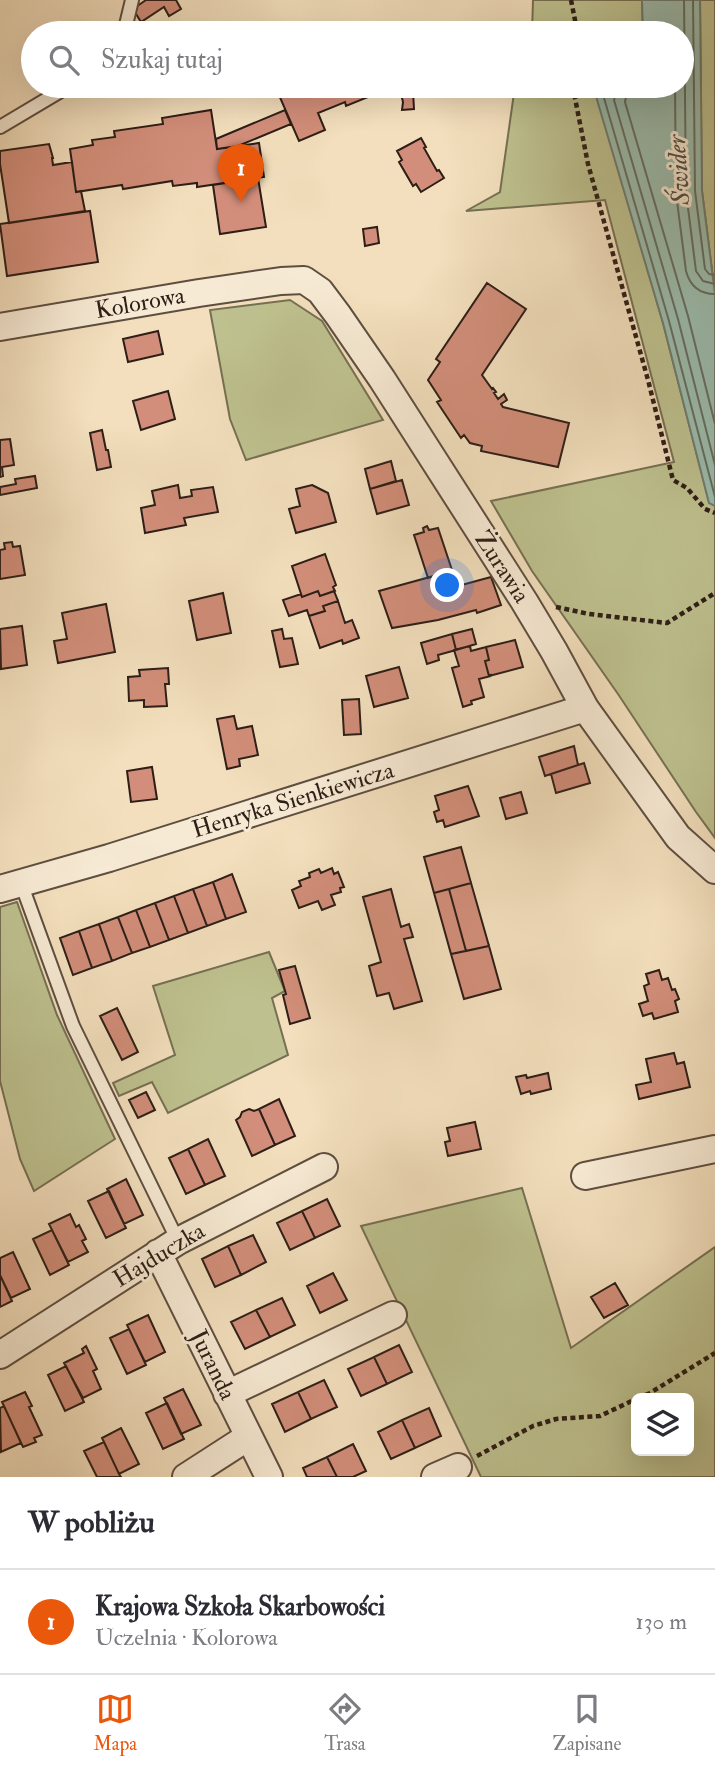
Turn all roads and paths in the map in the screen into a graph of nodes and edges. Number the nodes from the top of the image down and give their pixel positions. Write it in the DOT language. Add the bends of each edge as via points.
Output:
graph roads {
  1 [pos="132,0"];
  2 [pos="571,0"];
  3 [pos="127,21"];
  4 [pos="575,21"];
  5 [pos="49,98"];
  6 [pos="575,98"];
  7 [pos="0,127"];
  8 [pos="281,281"];
  9 [pos="0,327"];
  10 [pos="715,513"];
  11 [pos="715,593"];
  12 [pos="524,601"];
  13 [pos="585,708"];
  14 [pos="715,870"];
  15 [pos="11,886"];
  16 [pos="715,1149"];
  17 [pos="324,1167"];
  18 [pos="585,1176"];
  19 [pos="168,1247"];
  20 [pos="393,1314"];
  21 [pos="715,1353"];
  22 [pos="0,1355"];
  23 [pos="650,1393"];
  24 [pos="227,1394"];
  25 [pos="631,1402"];
  26 [pos="248,1437"];
  27 [pos="446,1472"];
  28 [pos="186,1477"];
  29 [pos="269,1477"];
  1 -- 3 [label="lane"];
  2 -- 4 [label="path"];
  5 -- 7 [label="lane"];
  6 -- 10 [label="path" via="588,164 673,480"];
  8 -- 9 [label="street, Kolorowa"];
  8 -- 12 [label="street, Żurawia" via="304,280 320,291"];
  11 -- 12 [label="path" via="667,623"];
  12 -- 13 [label="street, Żurawia"];
  13 -- 14 [label="street, Żurawia" via="678,837"];
  13 -- 15 [label="street, Henryka Sienkiewicza"];
  15 -- 19 [label="lane"];
  16 -- 18 [label="street"];
  17 -- 19 [label="street, Hajduczka"];
  19 -- 22 [label="street, Hajduczka"];
  19 -- 24 [label="street, Juranda"];
  20 -- 24 [label="street"];
  21 -- 23 [label="path"];
  24 -- 26 [label="street, Juranda"];
  25 -- 27 [label="path" via="600,1416 556,1419 533,1426"];
  26 -- 28 [label="street"];
  26 -- 29 [label="street, Juranda"];
}
